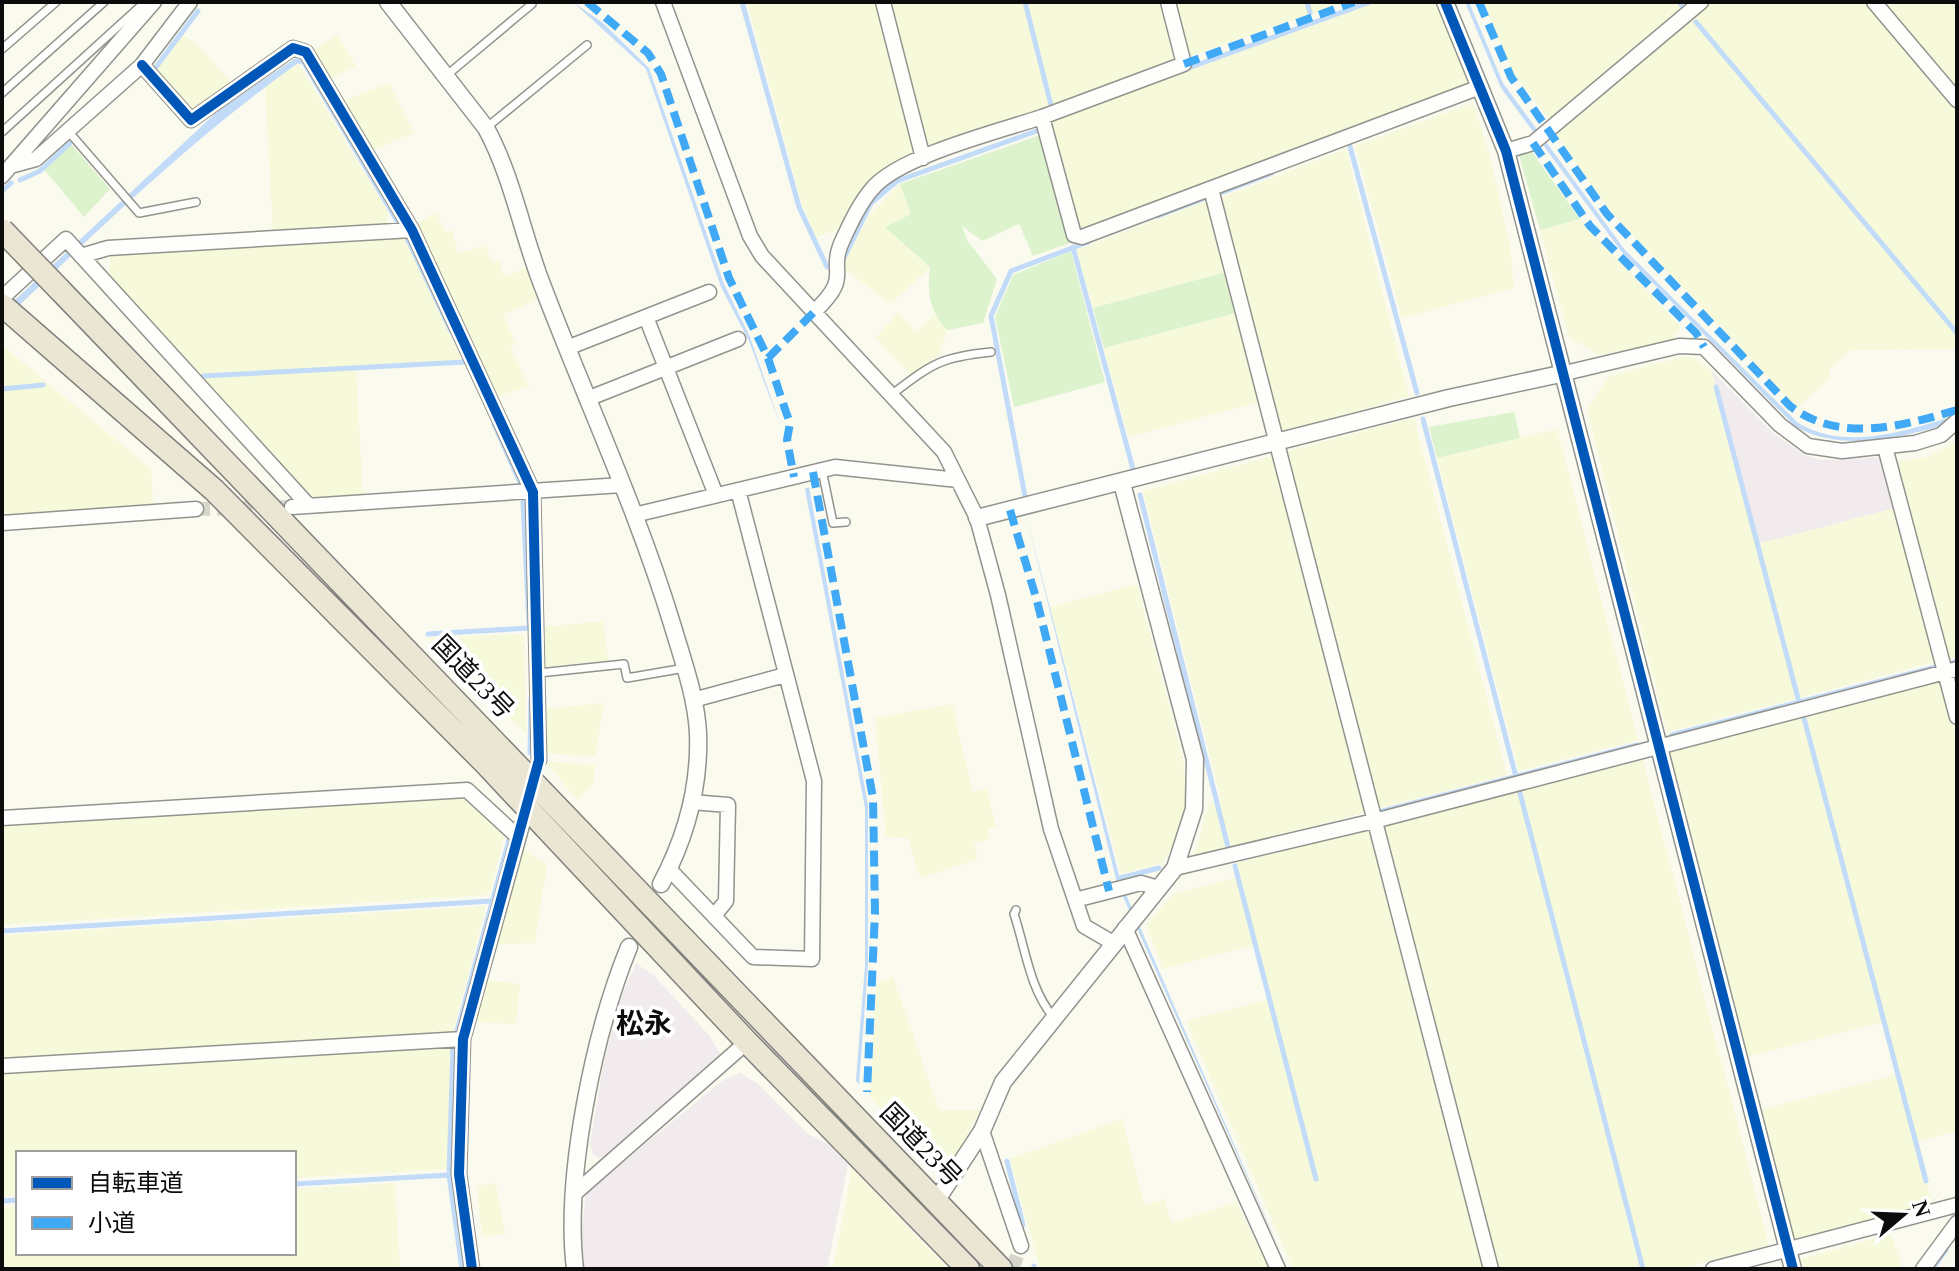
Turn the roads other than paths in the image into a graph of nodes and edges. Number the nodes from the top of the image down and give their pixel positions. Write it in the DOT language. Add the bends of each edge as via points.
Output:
graph roads {
  1 [pos="56,2"];
  2 [pos="104,2"];
  3 [pos="145,2"];
  4 [pos="154,2"];
  5 [pos="190,2"];
  6 [pos="388,2"];
  7 [pos="663,2"];
  8 [pos="883,2"];
  9 [pos="1168,2"];
  10 [pos="1445,2"];
  11 [pos="1701,2"];
  12 [pos="1874,2"];
  13 [pos="532,4"];
  14 [pos="587,45"];
  15 [pos="2,49"];
  16 [pos="142,65"];
  17 [pos="445,76"];
  18 [pos="1480,87"];
  19 [pos="2,93"];
  20 [pos="1957,100"];
  21 [pos="1042,117"];
  22 [pos="486,128"];
  23 [pos="68,131"];
  24 [pos="2,132"];
  25 [pos="1506,151"];
  26 [pos="923,158"];
  27 [pos="14,165"];
  28 [pos="2,176"];
  29 [pos="1211,189"];
  30 [pos="196,202"];
  31 [pos="2,230"];
  32 [pos="406,230"];
  33 [pos="76,250"];
  34 [pos="709,292"];
  35 [pos="2,298"];
  36 [pos="2,305"];
  37 [pos="814,312"];
  38 [pos="646,317"];
  39 [pos="738,339"];
  40 [pos="567,348"];
  41 [pos="991,352"];
  42 [pos="666,368"];
  43 [pos="1565,373"];
  44 [pos="891,395"];
  45 [pos="587,399"];
  46 [pos="1954,426"];
  47 [pos="1276,442"];
  48 [pos="1885,447"];
  49 [pos="822,470"];
  50 [pos="958,480"];
  51 [pos="1122,483"];
  52 [pos="622,485"];
  53 [pos="738,490"];
  54 [pos="533,492"];
  55 [pos="716,495"];
  56 [pos="309,506"];
  57 [pos="292,507"];
  58 [pos="196,509"];
  59 [pos="634,515"];
  60 [pos="977,518"];
  61 [pos="846,522"];
  62 [pos="2,523"];
  63 [pos="685,668"];
  64 [pos="1951,670"];
  65 [pos="539,673"];
  66 [pos="785,675"];
  67 [pos="693,700"];
  68 [pos="1957,717"];
  69 [pos="1660,747"];
  70 [pos="539,760"];
  71 [pos="691,802"];
  72 [pos="2,818"];
  73 [pos="1374,821"];
  74 [pos="1175,868"];
  75 [pos="665,877"];
  76 [pos="1158,888"];
  77 [pos="1075,900"];
  78 [pos="1016,910"];
  79 [pos="714,916"];
  80 [pos="1131,921"];
  81 [pos="1115,944"];
  82 [pos="629,947"];
  83 [pos="1054,1019"];
  84 [pos="463,1039"];
  85 [pos="747,1042"];
  86 [pos="2,1066"];
  87 [pos="982,1131"];
  88 [pos="574,1194"];
  89 [pos="936,1201"];
  90 [pos="1957,1205"];
  91 [pos="1957,1223"];
  92 [pos="1021,1246"];
  93 [pos="1791,1259"];
  94 [pos="472,1269"];
  95 [pos="575,1269"];
  96 [pos="968,1269"];
  97 [pos="1001,1269"];
  98 [pos="1278,1269"];
  99 [pos="1491,1269"];
  100 [pos="1713,1269"];
  101 [pos="1923,1269"];
  1 -- 15 [label="lane"];
  2 -- 19 [label="lane"];
  3 -- 24 [label="lane"];
  4 -- 27 [label="street"];
  5 -- 16 [label="street"];
  6 -- 17 [label="street"];
  7 -- 37 [label="street" via="750,236"];
  8 -- 26 [label="street"];
  9 -- 21 [label="street" via="1184,64"];
  10 -- 18 [label="street"];
  11 -- 25 [label="street" via="1540,137"];
  12 -- 20 [label="street"];
  13 -- 17 [label="lane"];
  14 -- 22 [label="lane"];
  16 -- 23 [label="street"];
  16 -- 32 [label="street" via="191,120 293,48 306,52"];
  17 -- 22 [label="street"];
  18 -- 25 [label="street"];
  18 -- 29 [label="street"];
  21 -- 26 [label="street"];
  21 -- 29 [label="street" via="1074,235 1082,237"];
  22 -- 40 [label="street" via="509,178"];
  23 -- 27 [label="street" via="36,159"];
  23 -- 30 [label="lane" via="139,213"];
  25 -- 43 [label="street"];
  26 -- 37 [label="street" via="889,173 872,189 835,255 837,288"];
  27 -- 28 [label="street"];
  29 -- 47 [label="street"];
  31 -- 89 [label="highway, 国道23号, bridge"];
  32 -- 33 [label="street"];
  32 -- 54 [label="street"];
  33 -- 35 [label="street" via="66,239"];
  33 -- 56 [label="street"];
  34 -- 38 [label="street"];
  36 -- 85 [label="highway, 国道23号" via="214,490 485,763"];
  37 -- 44 [label="street"];
  38 -- 40 [label="street"];
  38 -- 42 [label="street"];
  39 -- 42 [label="street"];
  40 -- 45 [label="street"];
  41 -- 44 [label="lane" via="934,362"];
  42 -- 45 [label="street"];
  42 -- 55 [label="street"];
  43 -- 47 [label="street"];
  43 -- 48 [label="street" via="1695,345 1712,352 1780,425 1808,446 1842,451"];
  43 -- 69 [label="street"];
  44 -- 50 [label="street" via="944,452"];
  45 -- 52 [label="street"];
  46 -- 48 [label="street" via="1915,443"];
  47 -- 51 [label="street"];
  47 -- 73 [label="street"];
  48 -- 64 [label="street"];
  49 -- 50 [label="street"];
  49 -- 53 [label="street"];
  49 -- 61 [label="lane" via="833,523"];
  50 -- 60 [label="street"];
  51 -- 60 [label="street"];
  51 -- 74 [label="street" via="1195,759 1194,809"];
  52 -- 54 [label="street"];
  52 -- 59 [label="street"];
  53 -- 55 [label="street"];
  53 -- 66 [label="street"];
  54 -- 56 [label="street"];
  54 -- 65 [label="street"];
  55 -- 59 [label="street"];
  56 -- 57 [label="street"];
  58 -- 62 [label="street"];
  59 -- 63 [label="street"];
  60 -- 77 [label="street" via="1051,829"];
  63 -- 65 [label="lane" via="627,678 624,664"];
  63 -- 67 [label="street"];
  64 -- 68 [label="street"];
  64 -- 69 [label="street"];
  65 -- 70 [label="street"];
  66 -- 67 [label="street"];
  66 -- 79 [label="street" via="814,781 812,959 753,957"];
  67 -- 71 [label="street" via="698,732"];
  69 -- 73 [label="street"];
  69 -- 93 [label="street"];
  71 -- 75 [label="street"];
  71 -- 79 [label="street" via="728,805 726,901"];
  72 -- 84 [label="street" via="467,790 520,831"];
  73 -- 74 [label="street"];
  73 -- 99 [label="street"];
  74 -- 76 [label="street"];
  75 -- 79 [label="street"];
  76 -- 77 [label="street" via="1141,883"];
  76 -- 80 [label="street"];
  77 -- 81 [label="street" via="1084,926"];
  78 -- 83 [label="lane" via="1031,979"];
  80 -- 81 [label="street"];
  80 -- 98 [label="street"];
  81 -- 83 [label="street"];
  82 -- 88 [label="street" via="604,1023 580,1135"];
  83 -- 87 [label="street" via="1003,1082"];
  84 -- 86 [label="street"];
  84 -- 94 [label="street" via="459,1174"];
  85 -- 88 [label="street"];
  85 -- 96 [label="highway, 国道23号"];
  87 -- 89 [label="street"];
  87 -- 92 [label="street"];
  88 -- 95 [label="street"];
  89 -- 97 [label="highway, 国道23号"];
  90 -- 93 [label="street"];
  91 -- 101 [label="street"];
  93 -- 100 [label="street"];
}
